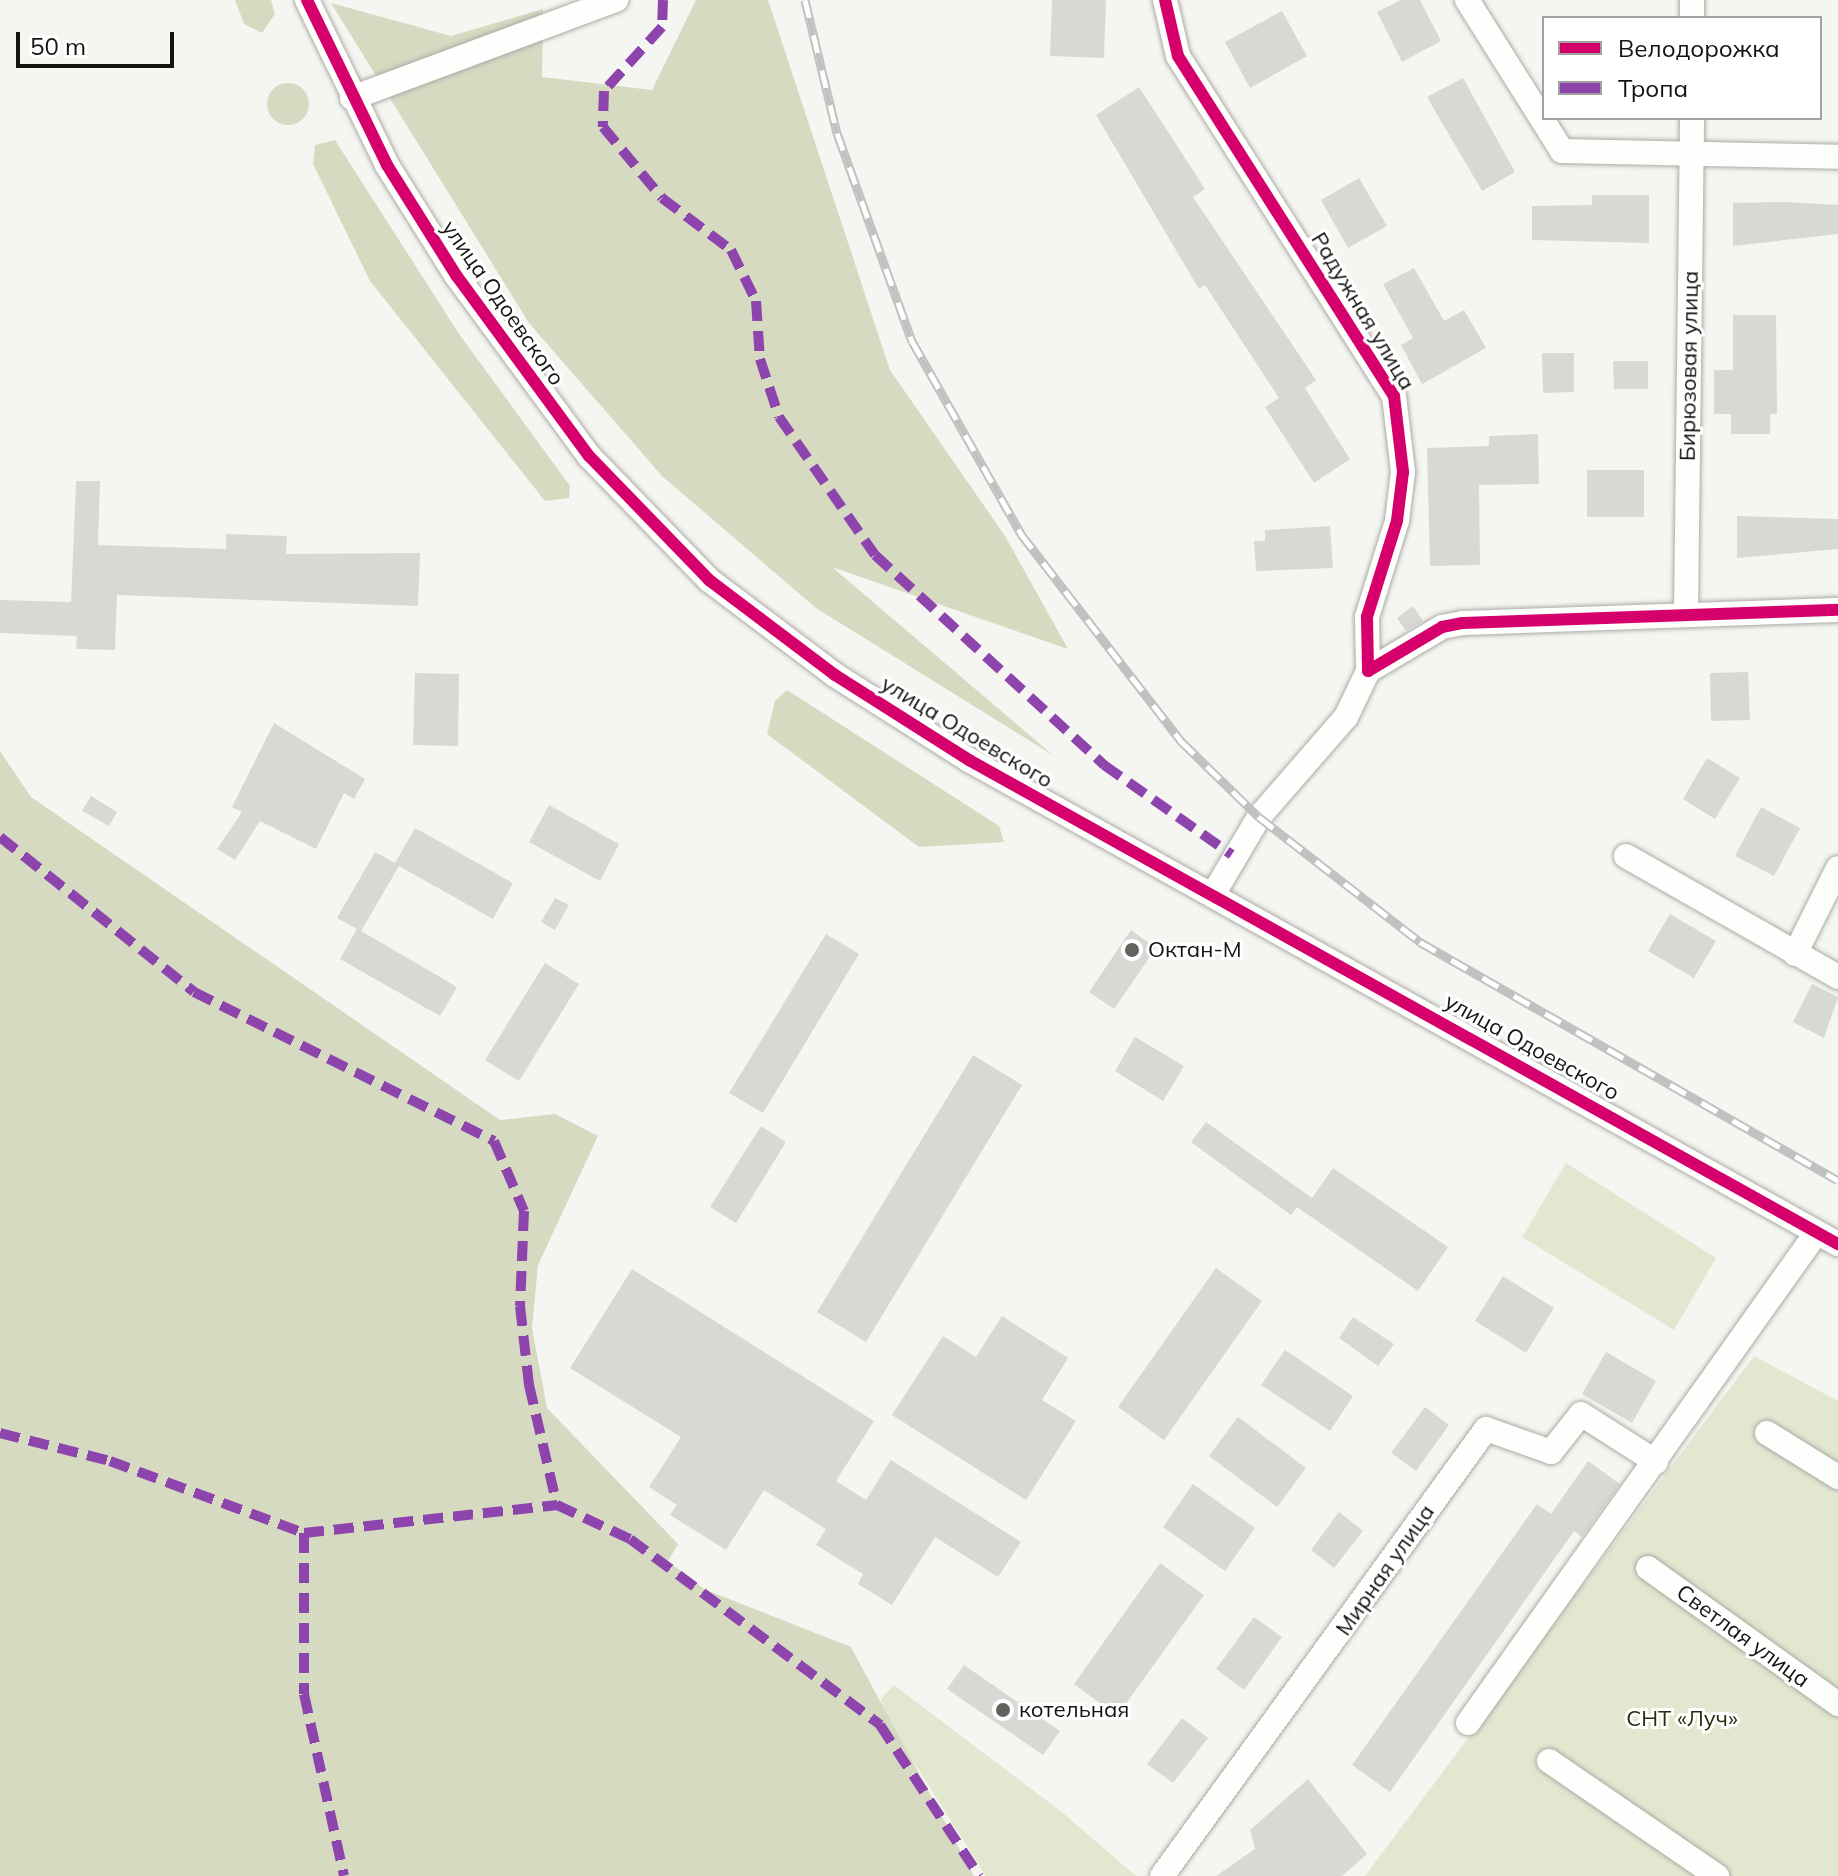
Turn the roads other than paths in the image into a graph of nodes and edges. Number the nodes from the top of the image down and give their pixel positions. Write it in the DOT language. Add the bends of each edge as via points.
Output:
graph roads {
  1 [pos="307,0"];
  2 [pos="616,0"];
  3 [pos="1165,0"];
  4 [pos="1467,0"];
  5 [pos="352,98"];
  6 [pos="1542,119"];
  7 [pos="1542,120"];
  8 [pos="1692,120"];
  9 [pos="1691,157"];
  10 [pos="1838,157"];
  11 [pos="1838,610"];
  12 [pos="1686,613"];
  13 [pos="1368,671"];
  14 [pos="1626,856"];
  15 [pos="1838,868"];
  16 [pos="1214,893"];
  17 [pos="1795,954"];
  18 [pos="1838,977"];
  19 [pos="1827,1238"];
  20 [pos="1767,1433"];
  21 [pos="1656,1462"];
  22 [pos="1838,1477"];
  23 [pos="1648,1568"];
  24 [pos="1838,1704"];
  25 [pos="1468,1723"];
  26 [pos="1549,1761"];
  27 [pos="1162,1876"];
  28 [pos="1717,1876"];
  1 -- 5 [label="street, улица Одоевского"];
  2 -- 5 [label="street"];
  3 -- 13 [label="street, Радужная улица" via="1178,56 1394,396 1403,472 1397,521 1367,617"];
  4 -- 6 [label="street"];
  5 -- 16 [label="street, улица Одоевского" via="394,177 521,368 589,456 709,580 835,675 969,760"];
  7 -- 9 [label="street" via="1562,151"];
  8 -- 9 [label="street, Бирюзовая улица"];
  9 -- 10 [label="street"];
  9 -- 12 [label="street, Бирюзовая улица"];
  11 -- 12 [label="street"];
  12 -- 13 [label="street" via="1442,627"];
  13 -- 16 [label="street" via="1346,717 1232,855"];
  14 -- 17 [label="street"];
  15 -- 17 [label="street"];
  16 -- 19 [label="street, улица Одоевского"];
  17 -- 18 [label="street"];
  19 -- 21 [label="street"];
  20 -- 22 [label="street"];
  21 -- 25 [label="street"];
  21 -- 27 [label="street, Мирная улица" via="1581,1414 1551,1452 1486,1429"];
  23 -- 24 [label="street, Светлая улица"];
  26 -- 28 [label="street"];
}
